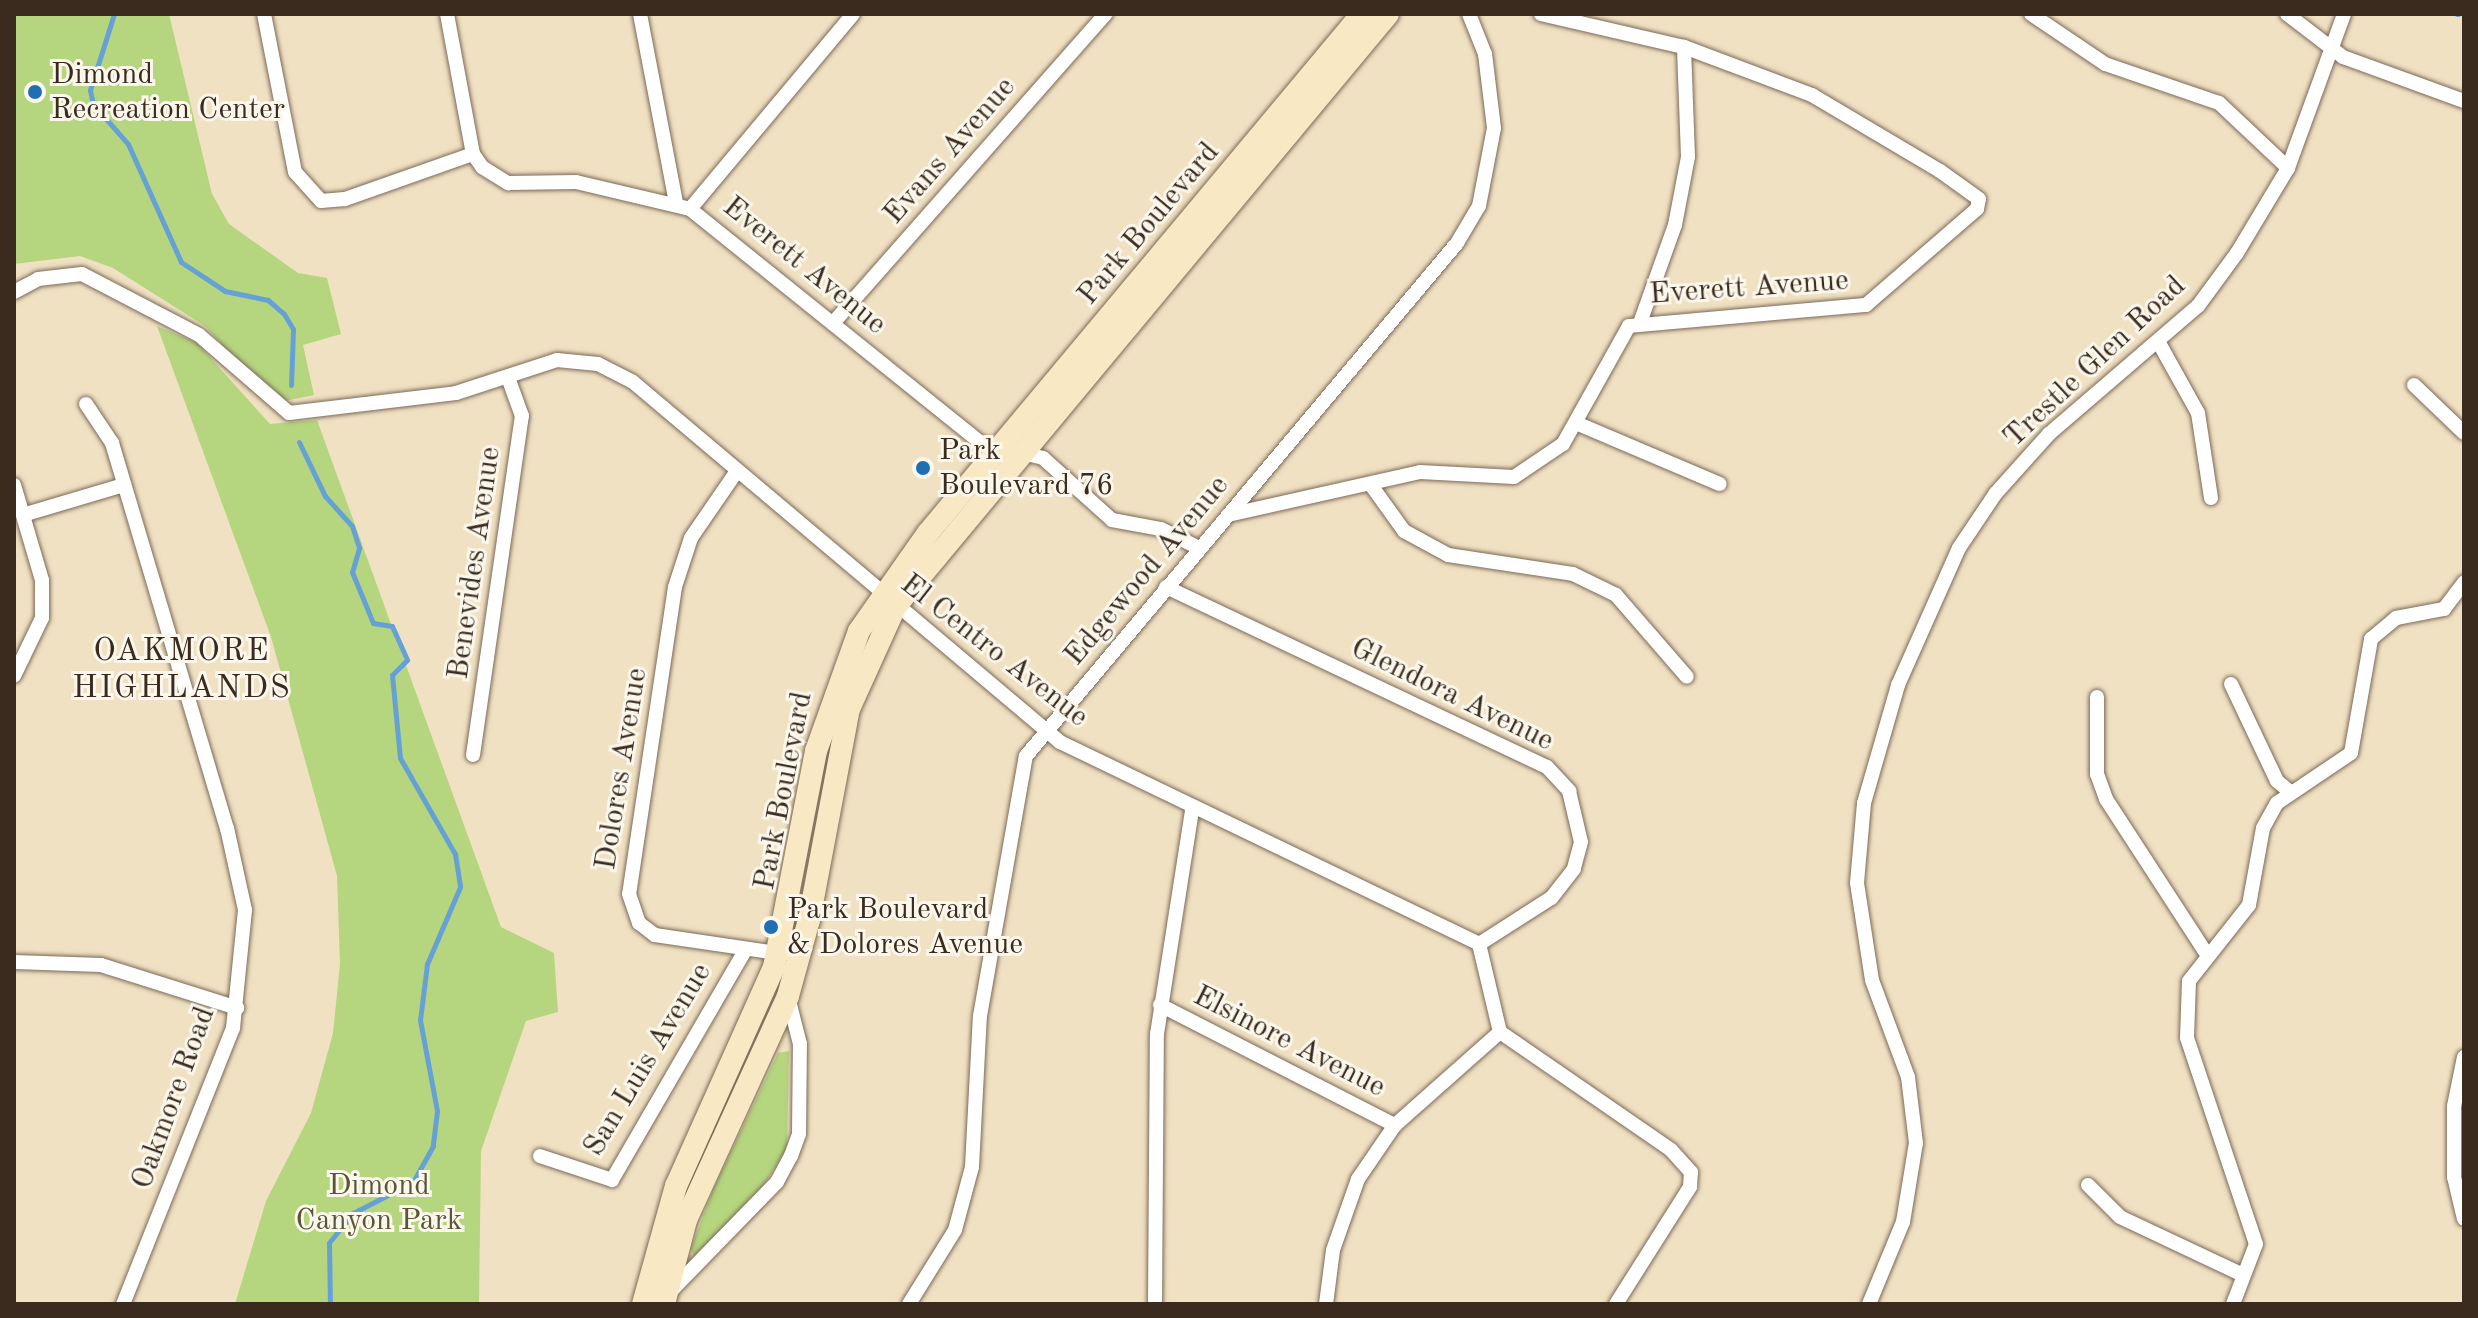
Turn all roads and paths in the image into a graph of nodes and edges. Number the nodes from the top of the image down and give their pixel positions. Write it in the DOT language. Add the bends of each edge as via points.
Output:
graph roads {
  1 [pos="264,14"];
  2 [pos="447,14"];
  3 [pos="640,14"];
  4 [pos="853,14"];
  5 [pos="1106,14"];
  6 [pos="1362,14"];
  7 [pos="1388,14"];
  8 [pos="1469,14"];
  9 [pos="1541,14"];
  10 [pos="2031,14"];
  11 [pos="2287,14"];
  12 [pos="2344,14"];
  13 [pos="2330,46"];
  14 [pos="1684,47"];
  15 [pos="2464,101"];
  16 [pos="473,154"];
  17 [pos="2288,168"];
  18 [pos="683,206"];
  19 [pos="14,292"];
  20 [pos="1641,320"];
  21 [pos="834,322"];
  22 [pos="2159,343"];
  23 [pos="509,381"];
  24 [pos="2414,385"];
  25 [pos="86,404"];
  26 [pos="1576,423"];
  27 [pos="2464,433"];
  28 [pos="1011,450"];
  29 [pos="737,471"];
  30 [pos="1720,484"];
  31 [pos="14,485"];
  32 [pos="124,485"];
  33 [pos="1371,485"];
  34 [pos="2211,498"];
  35 [pos="26,514"];
  36 [pos="1228,515"];
  37 [pos="1199,548"];
  38 [pos="2464,582"];
  39 [pos="1166,587"];
  40 [pos="888,600"];
  41 [pos="14,676"];
  42 [pos="1687,677"];
  43 [pos="2231,684"];
  44 [pos="2097,697"];
  45 [pos="1047,729"];
  46 [pos="473,755"];
  47 [pos="2290,792"];
  48 [pos="1192,810"];
  49 [pos="1479,944"];
  50 [pos="746,949"];
  51 [pos="2206,953"];
  52 [pos="790,954"];
  53 [pos="14,962"];
  54 [pos="788,996"];
  55 [pos="1160,1005"];
  56 [pos="237,1008"];
  57 [pos="1500,1032"];
  58 [pos="2464,1057"];
  59 [pos="1395,1125"];
  60 [pos="540,1156"];
  61 [pos="2088,1185"];
  62 [pos="2464,1219"];
  63 [pos="2241,1274"];
  64 [pos="665,1300"];
  65 [pos="123,1304"];
  66 [pos="643,1304"];
  67 [pos="909,1304"];
  68 [pos="1155,1304"];
  69 [pos="1326,1304"];
  70 [pos="1616,1304"];
  71 [pos="1869,1304"];
  72 [pos="2233,1304"];
  1 -- 16 [label="street" via="295,172 321,201 345,199"];
  2 -- 16 [label="street"];
  3 -- 18 [label="street"];
  4 -- 18 [label="street"];
  5 -- 21 [label="street, Evans Avenue"];
  6 -- 28 [label="main road, Park Boulevard"];
  7 -- 28 [label="main road, Park Boulevard"];
  8 -- 36 [label="street, Edgewood Avenue" via="1492,91 1490,170 1479,206 1457,243"];
  9 -- 14 [label="street"];
  10 -- 17 [label="street" via="2105,64 2219,103"];
  11 -- 13 [label="street"];
  12 -- 13 [label="street, Trestle Glen Road"];
  13 -- 15 [label="street"];
  13 -- 17 [label="street, Trestle Glen Road"];
  14 -- 20 [label="street" via="1688,157 1675,225"];
  14 -- 20 [label="street, Everett Avenue" via="1812,95 1979,199 1977,209 1866,305"];
  16 -- 18 [label="street, Everett Avenue" via="508,183 576,182"];
  17 -- 22 [label="street, Trestle Glen Road" via="2198,306"];
  18 -- 21 [label="street, Everett Avenue"];
  19 -- 23 [label="street, El Centro Avenue" via="38,279 82,274 199,335 289,413 376,408"];
  20 -- 26 [label="street, Everett Avenue" via="1629,326"];
  21 -- 28 [label="street, Everett Avenue" via="981,443"];
  22 -- 34 [label="street" via="2198,413"];
  22 -- 71 [label="street, Trestle Glen Road" via="2049,434 1996,493 1959,548 1883,728 1864,803 1857,883 1872,980 1908,1077 1916,1143 1903,1222"];
  23 -- 29 [label="street, El Centro Avenue" via="557,360 598,364 633,382"];
  23 -- 46 [label="street, Benevides Avenue" via="521,431"];
  24 -- 27 [label="street"];
  25 -- 32 [label="street, Oakmore Road" via="102,420"];
  26 -- 30 [label="street"];
  26 -- 33 [label="street, Everett Avenue" via="1563,444 1514,477 1420,472"];
  28 -- 37 [label="street, Everett Avenue" via="1043,458 1112,520 1161,529"];
  28 -- 40 [label="main road, Park Boulevard"];
  29 -- 40 [label="street, El Centro Avenue"];
  29 -- 50 [label="street, Dolores Avenue" via="691,538 675,587 629,894 639,923 655,935"];
  31 -- 35 [label="street"];
  32 -- 35 [label="street"];
  32 -- 56 [label="street, Oakmore Road" via="230,842 245,910"];
  33 -- 36 [label="street, Everett Avenue"];
  33 -- 42 [label="street" via="1404,531 1448,555 1573,574 1616,595"];
  35 -- 41 [label="street" via="42,580 42,618"];
  36 -- 37 [label="street, Edgewood Avenue"];
  37 -- 39 [label="street, Edgewood Avenue"];
  38 -- 47 [label="street" via="2444,609 2396,618 2371,639 2351,753 2329,774"];
  39 -- 45 [label="street, Edgewood Avenue"];
  39 -- 49 [label="street, Glendora Avenue" via="1547,767 1569,791 1580,829 1574,869 1551,898"];
  40 -- 45 [label="street, El Centro Avenue"];
  40 -- 52 [label="main road, Park Boulevard" via="829,702"];
  43 -- 47 [label="street" via="2277,781"];
  44 -- 51 [label="street" via="2097,774 2106,799"];
  45 -- 48 [label="street, El Centro Avenue"];
  45 -- 67 [label="street, Edgewood Avenue" via="1026,756 1018,787 980,1016 965,1200 937,1265"];
  47 -- 51 [label="street" via="2263,828 2249,905"];
  48 -- 49 [label="street, El Centro Avenue"];
  48 -- 55 [label="street"];
  49 -- 57 [label="street"];
  50 -- 52 [label="street, Dolores Avenue"];
  50 -- 60 [label="street, San Luis Avenue" via="612,1180"];
  51 -- 63 [label="street" via="2189,981 2184,1016 2253,1225 2256,1244"];
  52 -- 54 [label="main road, Park Boulevard"];
  52 -- 66 [label="main road, Park Boulevard" via="676,1186"];
  53 -- 56 [label="street" via="101,965"];
  54 -- 64 [label="main road, Park Boulevard" via="686,1220"];
  54 -- 64 [label="street, Park Boulevard" via="800,1044 799,1134 791,1156 777,1182"];
  55 -- 59 [label="street, Elsinore Avenue"];
  55 -- 68 [label="street"];
  56 -- 65 [label="street, Oakmore Road"];
  57 -- 59 [label="street"];
  57 -- 70 [label="street" via="1671,1150 1691,1172 1690,1187"];
  58 -- 62 [label="street" via="2454,1106 2454,1177"];
  59 -- 69 [label="street" via="1358,1179 1333,1250"];
  61 -- 63 [label="street" via="2120,1217"];
  63 -- 72 [label="street"];
}
